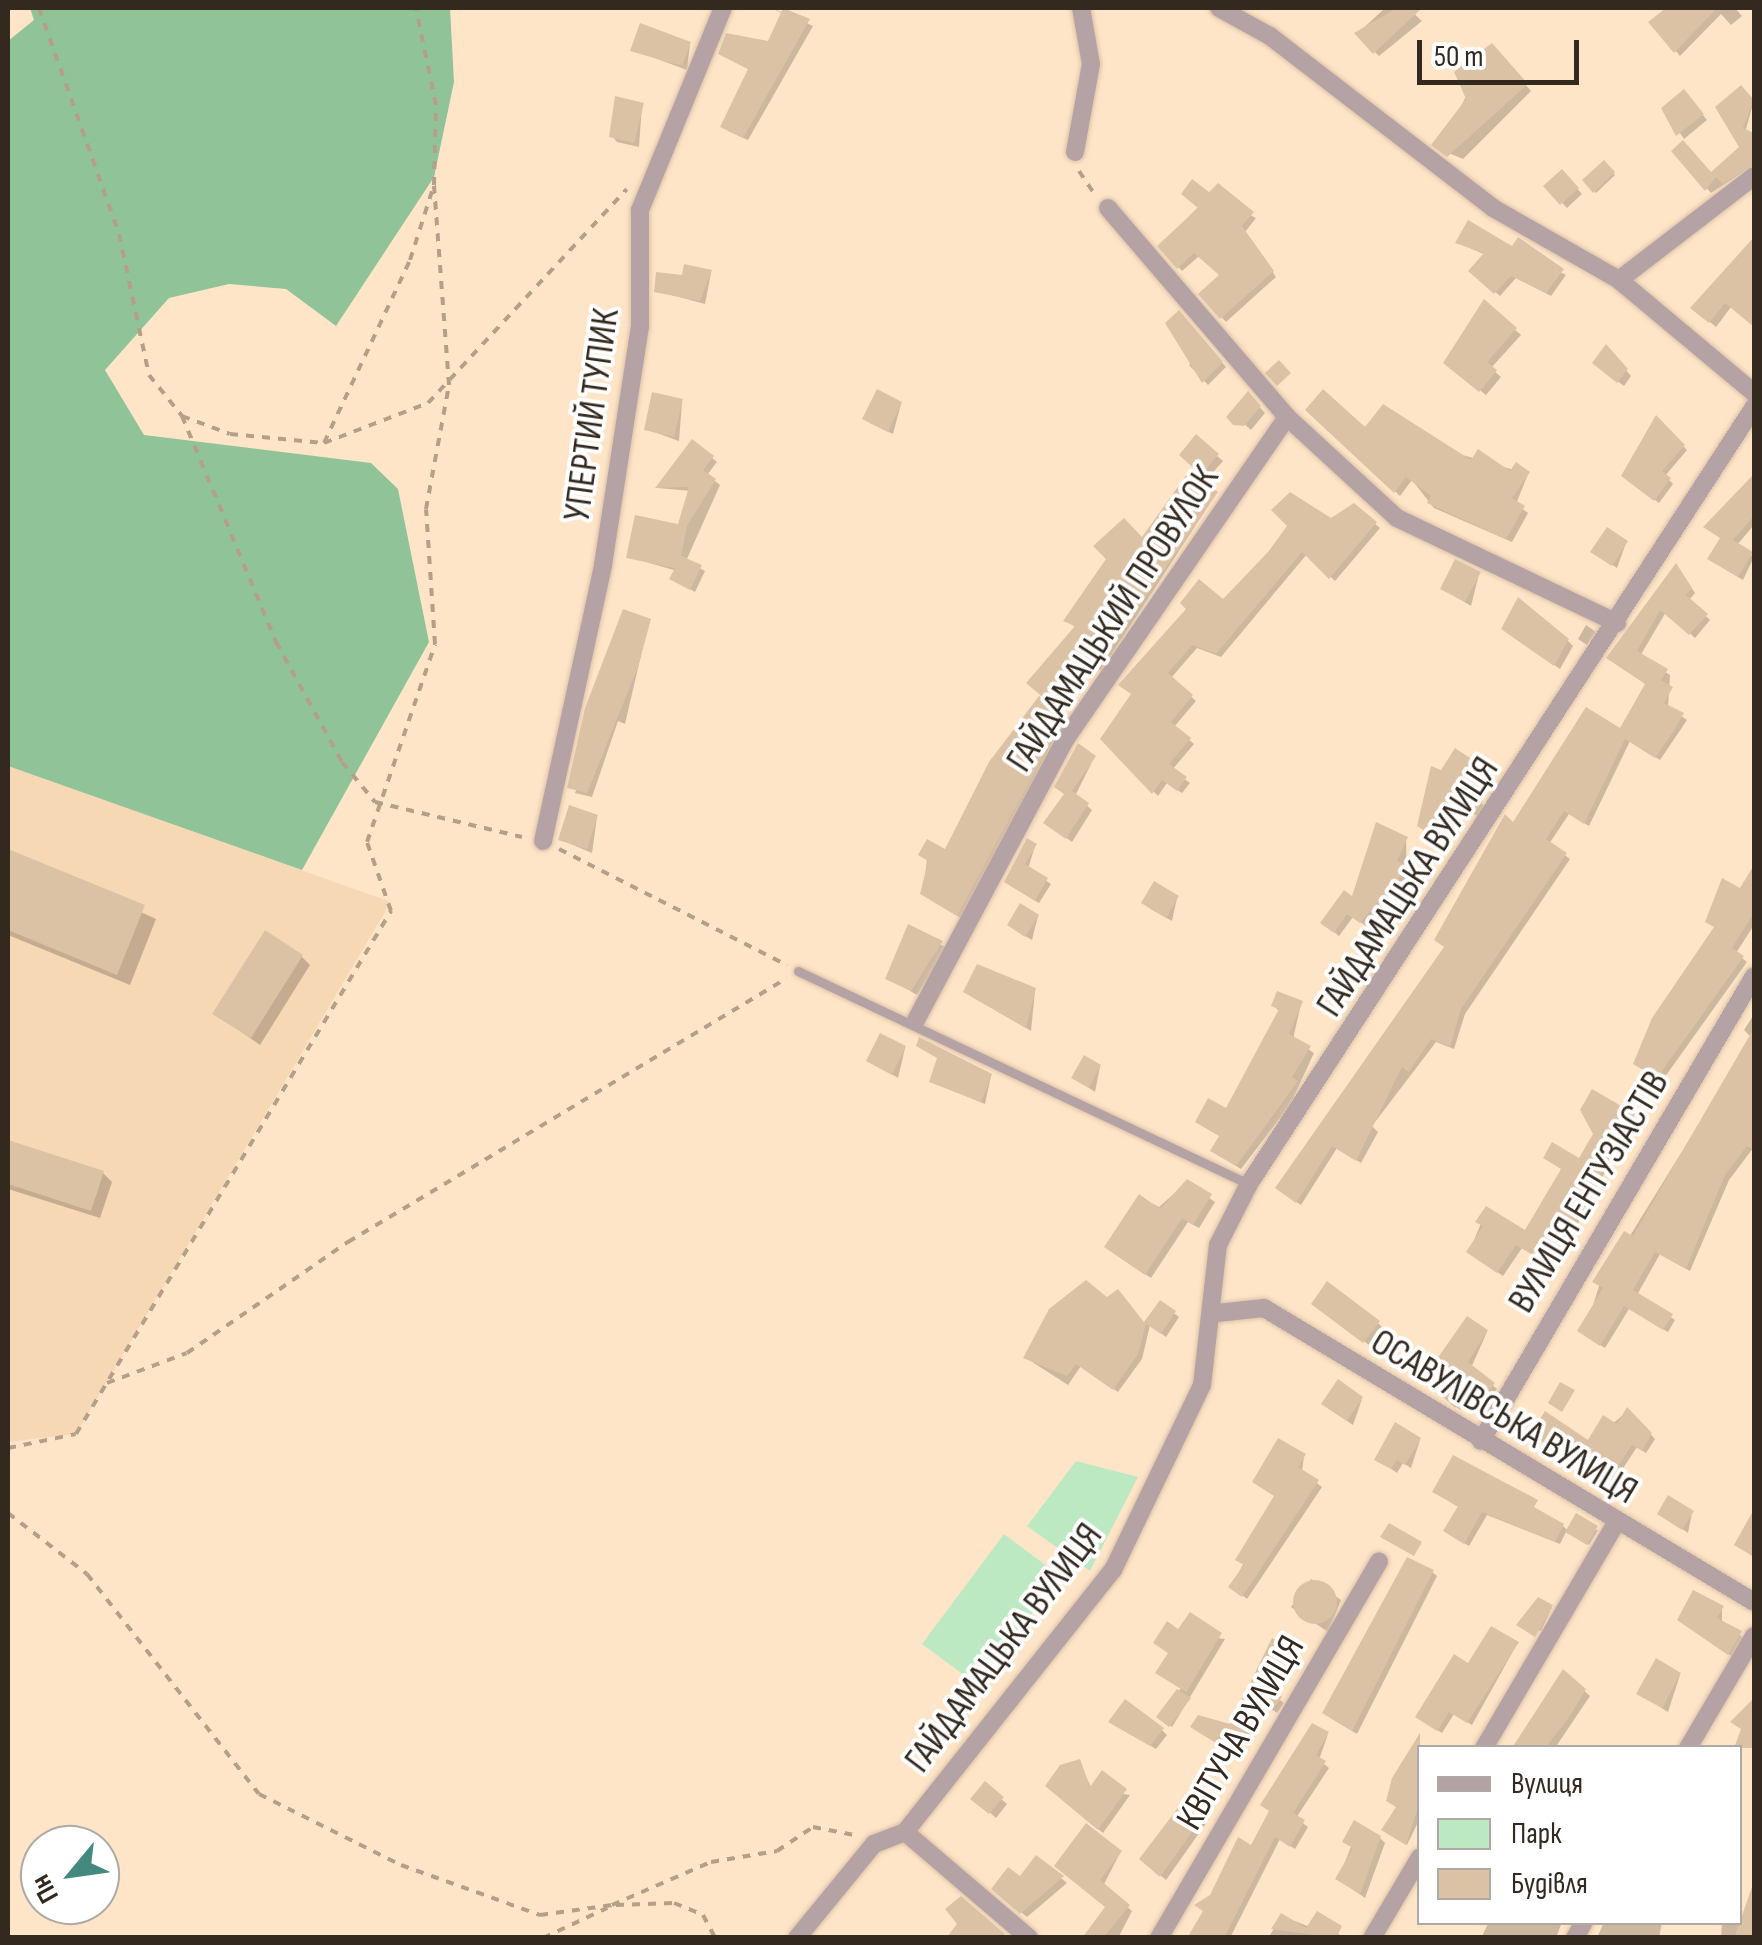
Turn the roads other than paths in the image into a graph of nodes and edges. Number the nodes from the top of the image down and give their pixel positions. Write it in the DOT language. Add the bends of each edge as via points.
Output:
graph roads {
  1 [pos="723,8"];
  2 [pos="1081,8"];
  3 [pos="1219,8"];
  4 [pos="1075,152"];
  5 [pos="1754,176"];
  6 [pos="1108,208"];
  7 [pos="1619,280"];
  8 [pos="1754,393"];
  9 [pos="1754,407"];
  10 [pos="1287,416"];
  11 [pos="1617,624"];
  12 [pos="543,841"];
  13 [pos="798,971"];
  14 [pos="1754,976"];
  15 [pos="916,1020"];
  16 [pos="1249,1184"];
  17 [pos="1217,1313"];
  18 [pos="1481,1441"];
  19 [pos="1616,1522"];
  20 [pos="1380,1562"];
  21 [pos="1754,1602"];
  22 [pos="1754,1636"];
  23 [pos="1486,1745"];
  24 [pos="1690,1745"];
  25 [pos="906,1832"];
  26 [pos="1417,1862"];
  27 [pos="797,1938"];
  28 [pos="1029,1938"];
  29 [pos="1158,1938"];
  30 [pos="1372,1938"];
  1 -- 12 [label="street, УПЕРТИЙ ТУПИК" via="640,210 640,326 603,565"];
  2 -- 4 [label="street" via="1091,64"];
  3 -- 7 [label="street" via="1270,36 1492,208"];
  5 -- 7 [label="street"];
  6 -- 10 [label="street"];
  7 -- 8 [label="street"];
  9 -- 11 [label="street, ГАЙДАМАЦЬКА ВУЛИЦЯ"];
  10 -- 11 [label="street" via="1397,518"];
  10 -- 15 [label="street, ГАЙДАМАЦЬКИЙ ПРОВУЛОК" via="1064,740"];
  11 -- 16 [label="street, ГАЙДАМАЦЬКА ВУЛИЦЯ"];
  13 -- 15 [label="lane"];
  14 -- 18 [label="street, ВУЛИЦЯ ЕНТУЗІАСТІВ"];
  15 -- 16 [label="lane"];
  16 -- 17 [label="street, ГАЙДАМАЦЬКА ВУЛИЦЯ" via="1218,1245"];
  17 -- 18 [label="street, ОСАВУЛІВСЬКА ВУЛИЦЯ" via="1264,1308"];
  17 -- 25 [label="street, ГАЙДАМАЦЬКА ВУЛИЦЯ" via="1202,1385 1113,1570"];
  18 -- 19 [label="street, ОСАВУЛІВСЬКА ВУЛИЦЯ"];
  19 -- 21 [label="street, ОСАВУЛІВСЬКА ВУЛИЦЯ"];
  19 -- 23 [label="street"];
  20 -- 29 [label="street, КВІТУЧА ВУЛИЦЯ"];
  22 -- 24 [label="street"];
  25 -- 27 [label="street" via="874,1844"];
  25 -- 28 [label="street"];
  26 -- 30 [label="street"];
}
